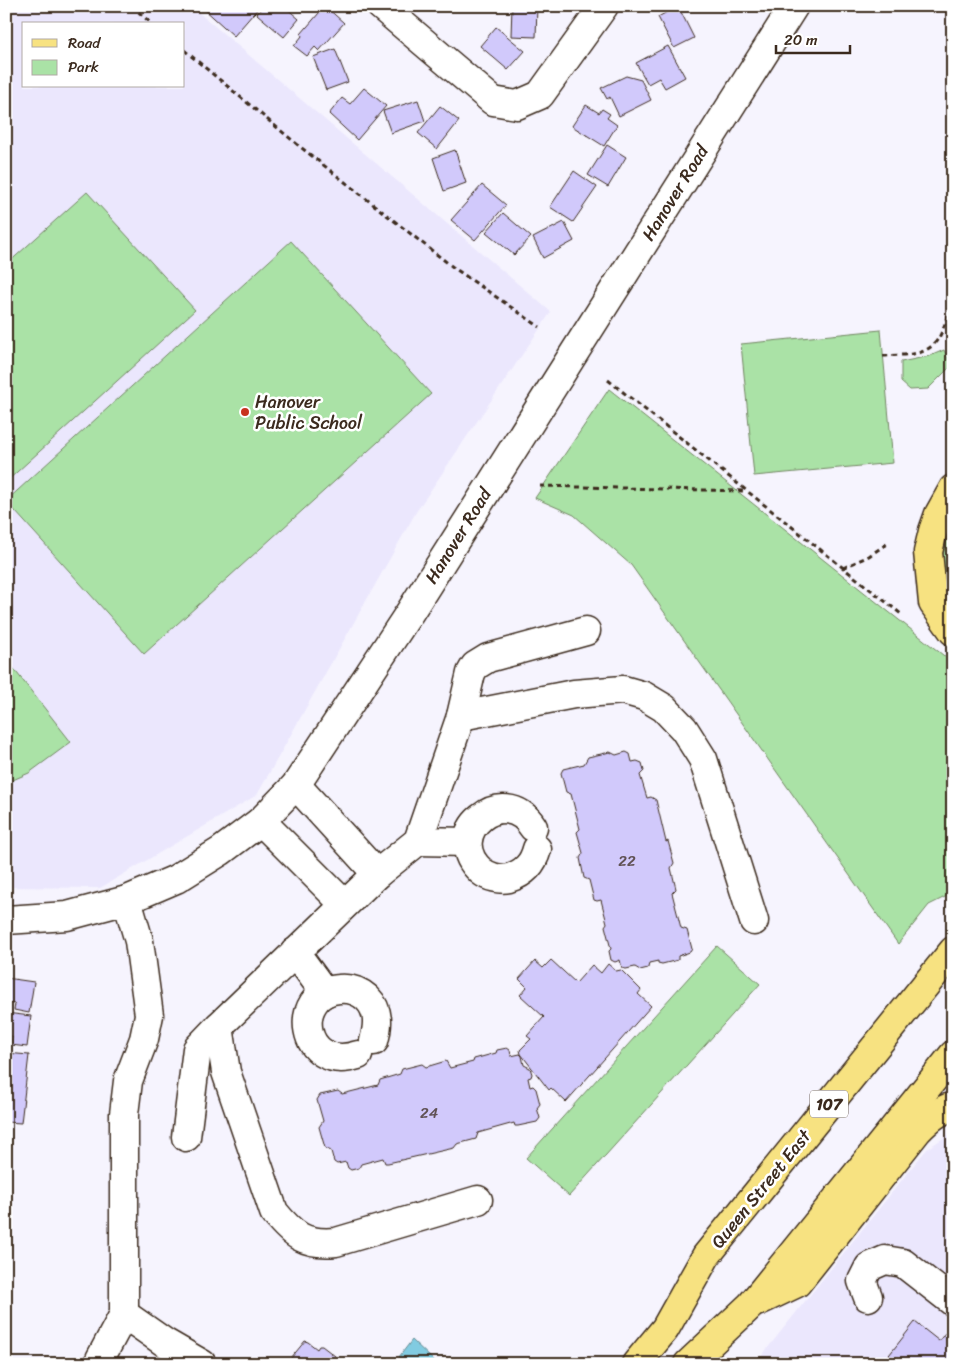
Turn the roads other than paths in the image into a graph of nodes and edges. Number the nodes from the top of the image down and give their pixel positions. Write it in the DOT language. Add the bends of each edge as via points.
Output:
graph roads {
  1 [pos="380,6"];
  2 [pos="604,6"];
  3 [pos="794,6"];
  4 [pos="953,489"];
  5 [pos="586,631"];
  6 [pos="953,631"];
  7 [pos="461,716"];
  8 [pos="296,785"];
  9 [pos="261,821"];
  10 [pos="418,841"];
  11 [pos="468,842"];
  12 [pos="377,874"];
  13 [pos="127,900"];
  14 [pos="344,904"];
  15 [pos="6,920"];
  16 [pos="754,921"];
  17 [pos="953,951"];
  18 [pos="295,952"];
  19 [pos="324,993"];
  20 [pos="219,1026"];
  21 [pos="953,1055"];
  22 [pos="953,1106"];
  23 [pos="186,1137"];
  24 [pos="478,1200"];
  25 [pos="868,1298"];
  26 [pos="953,1302"];
  27 [pos="751,1305"];
  28 [pos="124,1314"];
  29 [pos="162,1353"];
  30 [pos="100,1364"];
  31 [pos="202,1364"];
  32 [pos="636,1364"];
  33 [pos="688,1364"];
  1 -- 2 [label="street" via="494,101 517,104 540,96"];
  3 -- 8 [label="street, Hanover Road"];
  4 -- 6 [label="main road" via="932,530 928,552 933,603"];
  5 -- 7 [label="street" via="482,661 471,673"];
  7 -- 10 [label="street"];
  7 -- 16 [label="street" via="574,694 623,690 644,696 664,708 704,758"];
  8 -- 9 [label="street, Hanover Road"];
  8 -- 12 [label="street"];
  9 -- 13 [label="street, Hanover Road" via="221,851 176,878"];
  9 -- 14 [label="street"];
  10 -- 11 [label="street"];
  10 -- 12 [label="street"];
  11 -- 11 [label="street" via="475,822 494,810 505,809 525,818 535,838 534,859 518,875 494,878 474,865"];
  12 -- 14 [label="street"];
  13 -- 15 [label="street, Hanover Road" via="67,916"];
  13 -- 28 [label="street" via="139,941 149,1015 144,1039 128,1081 124,1114"];
  14 -- 18 [label="street"];
  17 -- 32 [label="main road, Queen Street East / 107" via="706,1256 665,1329"];
  18 -- 19 [label="street"];
  18 -- 20 [label="street"];
  19 -- 19 [label="street" via="346,988 357,992 367,998 378,1018 378,1029 366,1048 347,1059 324,1054 309,1035 309,1011"];
  20 -- 23 [label="street" via="197,1049"];
  20 -- 24 [label="street" via="226,1072 274,1212 287,1228 305,1240 336,1242"];
  21 -- 27 [label="main road"];
  22 -- 27 [label="main road" via="943,1109 918,1130 797,1283"];
  25 -- 26 [label="street" via="862,1281 869,1267 885,1260 903,1263"];
  27 -- 33 [label="main road"];
  28 -- 29 [label="street"];
  28 -- 30 [label="street"];
  29 -- 31 [label="street"];
}
